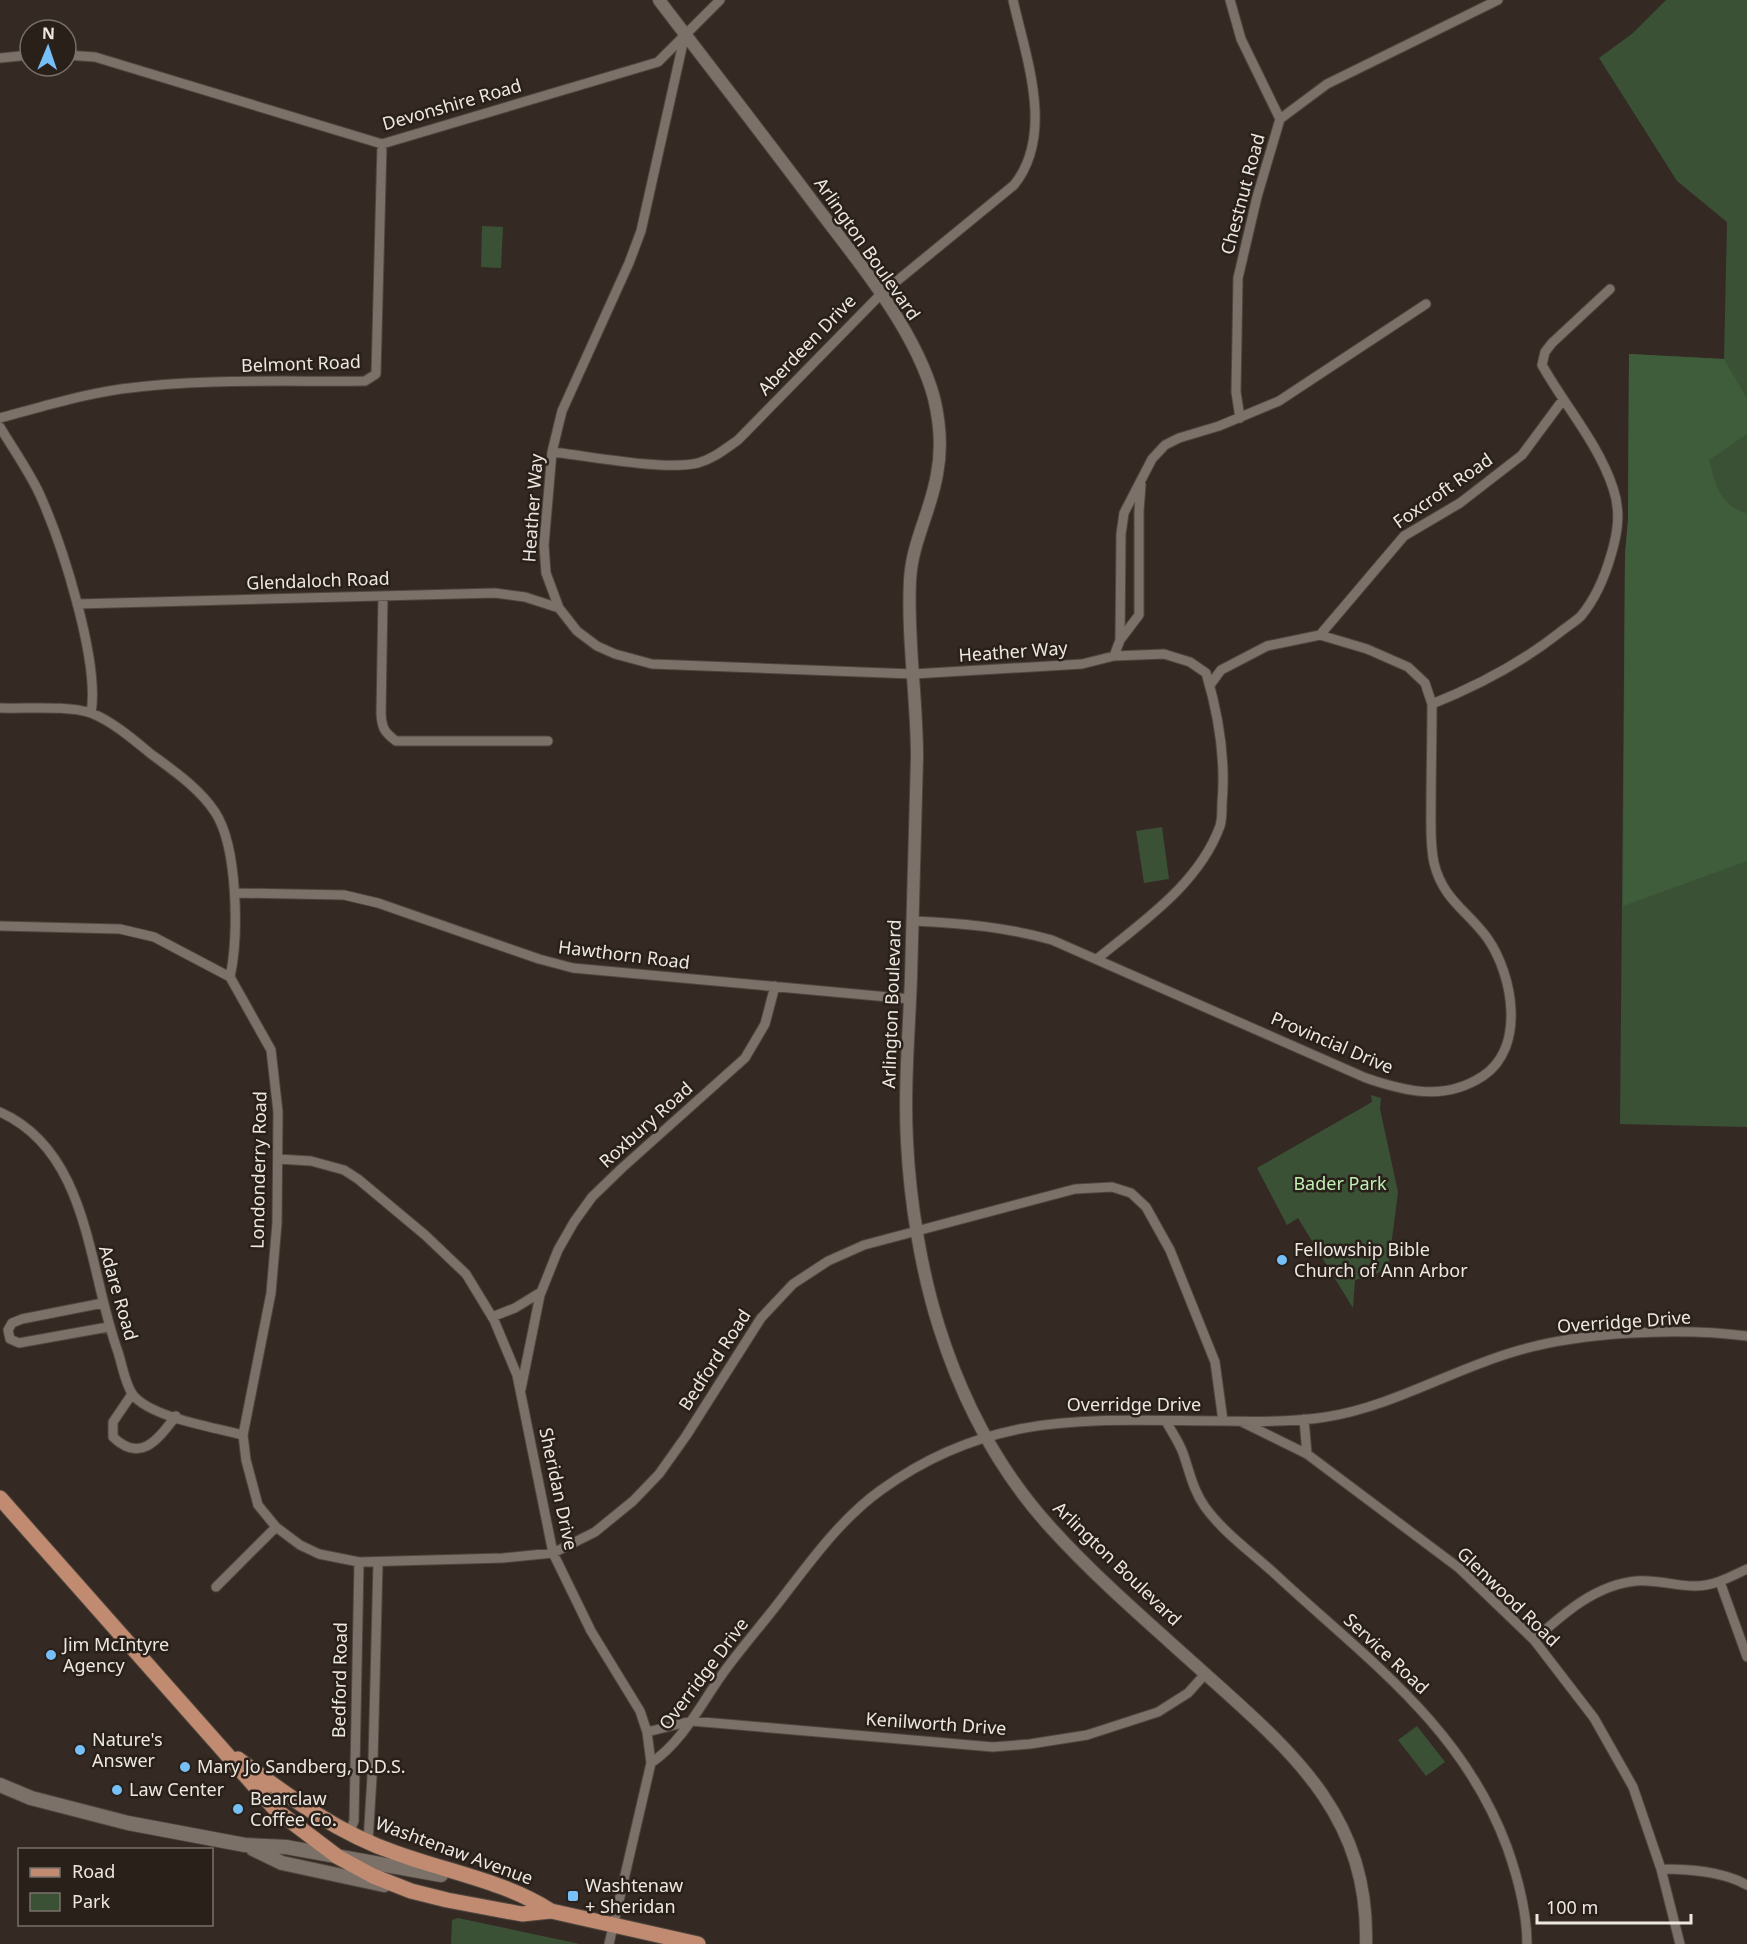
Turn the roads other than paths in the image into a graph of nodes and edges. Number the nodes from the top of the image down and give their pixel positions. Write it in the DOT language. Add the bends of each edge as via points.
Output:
graph roads {
  1 [pos="659,0"];
  2 [pos="720,0"];
  3 [pos="1013,0"];
  4 [pos="1230,0"];
  5 [pos="1498,0"];
  6 [pos="685,34"];
  7 [pos="18,56"];
  8 [pos="78,56"];
  9 [pos="0,58"];
  10 [pos="1280,119"];
  11 [pos="382,144"];
  12 [pos="1610,289"];
  13 [pos="880,294"];
  14 [pos="1426,304"];
  15 [pos="1562,401"];
  16 [pos="0,418"];
  17 [pos="1240,418"];
  18 [pos="0,427"];
  19 [pos="552,452"];
  20 [pos="1142,479"];
  21 [pos="383,596"];
  22 [pos="77,604"];
  23 [pos="559,608"];
  24 [pos="1320,636"];
  25 [pos="1120,640"];
  26 [pos="1114,656"];
  27 [pos="913,674"];
  28 [pos="1210,685"];
  29 [pos="1432,704"];
  30 [pos="0,708"];
  31 [pos="91,713"];
  32 [pos="548,741"];
  33 [pos="235,893"];
  34 [pos="913,921"];
  35 [pos="0,926"];
  36 [pos="1097,959"];
  37 [pos="230,977"];
  38 [pos="775,986"];
  39 [pos="910,999"];
  40 [pos="0,1112"];
  41 [pos="278,1159"];
  42 [pos="918,1230"];
  43 [pos="541,1292"];
  44 [pos="103,1304"];
  45 [pos="492,1317"];
  46 [pos="108,1327"];
  47 [pos="1747,1336"];
  48 [pos="521,1390"];
  49 [pos="132,1394"];
  50 [pos="176,1416"];
  51 [pos="1304,1419"];
  52 [pos="1166,1421"];
  53 [pos="1223,1421"];
  54 [pos="1240,1422"];
  55 [pos="243,1435"];
  56 [pos="986,1436"];
  57 [pos="1307,1454"];
  58 [pos="0,1498"];
  59 [pos="276,1527"];
  60 [pos="554,1553"];
  61 [pos="359,1562"];
  62 [pos="378,1563"];
  63 [pos="1747,1569"];
  64 [pos="1720,1582"];
  65 [pos="216,1587"];
  66 [pos="1534,1640"];
  67 [pos="1747,1657"];
  68 [pos="1206,1673"];
  69 [pos="691,1721"];
  70 [pos="356,1727"];
  71 [pos="374,1728"];
  72 [pos="647,1732"];
  73 [pos="223,1749"];
  74 [pos="651,1763"];
  75 [pos="0,1785"];
  76 [pos="349,1833"];
  77 [pos="368,1842"];
  78 [pos="245,1845"];
  79 [pos="338,1857"];
  80 [pos="1661,1869"];
  81 [pos="1747,1885"];
  82 [pos="505,1887"];
  83 [pos="411,1891"];
  84 [pos="551,1911"];
  85 [pos="614,1923"];
  86 [pos="609,1944"];
  87 [pos="698,1944"];
  88 [pos="1366,1944"];
  89 [pos="1527,1944"];
  90 [pos="1680,1944"];
  1 -- 6 [label="street, Arlington Boulevard"];
  2 -- 6 [label="street, Devonshire Road"];
  3 -- 13 [label="street, Aberdeen Drive" via="1035,118 1032,156 1014,185"];
  4 -- 10 [label="street" via="1241,39"];
  5 -- 10 [label="street, Chestnut Road" via="1328,84"];
  6 -- 11 [label="street, Devonshire Road" via="658,62"];
  6 -- 13 [label="street, Arlington Boulevard"];
  6 -- 19 [label="street, Heather Way" via="640,231 562,411"];
  7 -- 9 [label="street"];
  8 -- 11 [label="street, Devonshire Road" via="95,57"];
  10 -- 17 [label="street, Chestnut Road" via="1238,278 1236,392"];
  11 -- 16 [label="street, Belmont Road" via="376,374 364,381 177,383 121,389"];
  12 -- 15 [label="street" via="1545,352 1542,365"];
  13 -- 19 [label="street, Aberdeen Drive" via="738,440 717,456 697,463 670,465"];
  13 -- 27 [label="street, Arlington Boulevard" via="919,358 940,424 938,472 910,571"];
  14 -- 17 [label="street" via="1279,401"];
  15 -- 24 [label="street, Foxcroft Road" via="1522,455 1461,503 1404,536"];
  15 -- 29 [label="street" via="1597,451 1613,488 1618,530 1606,572 1580,617 1538,650"];
  17 -- 20 [label="street" via="1166,445 1152,459"];
  18 -- 22 [label="street" via="39,493"];
  19 -- 23 [label="street, Heather Way" via="544,545 546,573"];
  20 -- 25 [label="street" via="1124,513 1121,534"];
  20 -- 25 [label="street" via="1139,615"];
  21 -- 22 [label="street, Glendaloch Road"];
  21 -- 23 [label="street, Glendaloch Road" via="495,593"];
  21 -- 32 [label="street" via="381,714 382,729 388,735 396,741"];
  22 -- 31 [label="street" via="95,693"];
  23 -- 27 [label="street, Heather Way" via="577,631 597,646 652,664"];
  24 -- 28 [label="street, Provincial Drive" via="1267,646 1221,670"];
  24 -- 29 [label="street, Provincial Drive" via="1367,649 1408,667 1425,683"];
  25 -- 26 [label="street"];
  26 -- 27 [label="street, Heather Way" via="1082,664"];
  26 -- 28 [label="street, Heather Way" via="1164,654 1190,662 1206,673"];
  27 -- 34 [label="street, Arlington Boulevard" via="917,750"];
  28 -- 36 [label="street" via="1223,752 1220,825 1198,865 1164,904"];
  29 -- 36 [label="street, Provincial Drive" via="1433,860 1438,879 1496,951 1511,1003 1509,1035 1491,1070 1466,1087 1438,1092 1398,1088 1366,1078"];
  30 -- 31 [label="street"];
  31 -- 33 [label="street" via="133,739 192,785 216,813 228,849"];
  33 -- 37 [label="street" via="235,954"];
  33 -- 38 [label="street, Hawthorn Road" via="344,895 573,968"];
  34 -- 36 [label="street, Provincial Drive" via="1018,930"];
  34 -- 39 [label="street, Arlington Boulevard"];
  35 -- 37 [label="street" via="120,929 154,937"];
  37 -- 41 [label="street, Londonderry Road" via="271,1050 278,1112"];
  38 -- 39 [label="street, Hawthorn Road"];
  38 -- 43 [label="street, Roxbury Road" via="765,1024 745,1058 592,1197 558,1250"];
  39 -- 42 [label="street, Arlington Boulevard" via="907,1146"];
  40 -- 44 [label="street, Adare Road" via="19,1120 43,1140 70,1186"];
  41 -- 45 [label="street, Sheridan Drive" via="327,1164 358,1179 466,1274"];
  41 -- 55 [label="street, Londonderry Road" via="271,1293"];
  42 -- 53 [label="street, Bedford Road" via="1075,1189 1112,1187 1131,1193 1146,1207 1170,1250 1195,1310 1215,1362"];
  42 -- 56 [label="street, Arlington Boulevard" via="939,1327 954,1371"];
  42 -- 60 [label="street, Bedford Road" via="864,1245 828,1261 793,1284 761,1318 659,1474 595,1532"];
  43 -- 45 [label="street"];
  43 -- 48 [label="street, Roxbury Road"];
  44 -- 46 [label="street, Adare Road"];
  44 -- 46 [label="street" via="22,1319 12,1323 8,1330 10,1339 19,1343"];
  45 -- 48 [label="street, Sheridan Drive"];
  46 -- 49 [label="street, Adare Road"];
  47 -- 51 [label="street, Overridge Drive" via="1671,1332 1560,1341 1510,1353 1364,1408"];
  48 -- 60 [label="street, Sheridan Drive"];
  49 -- 50 [label="street" via="152,1410"];
  49 -- 50 [label="street" via="113,1422 113,1437 121,1445 146,1448 156,1442"];
  50 -- 55 [label="street"];
  51 -- 54 [label="street, Overridge Drive"];
  51 -- 57 [label="street"];
  52 -- 53 [label="street, Overridge Drive"];
  52 -- 56 [label="street, Overridge Drive" via="1078,1420"];
  52 -- 89 [label="street, Service Road" via="1183,1452 1189,1479 1205,1507 1228,1533 1394,1682 1436,1724 1467,1767 1495,1813 1510,1855 1521,1890"];
  53 -- 54 [label="street, Overridge Drive"];
  54 -- 57 [label="street, Glenwood Road"];
  55 -- 59 [label="street, Londonderry Road" via="258,1505"];
  56 -- 68 [label="street, Arlington Boulevard" via="1013,1480 1051,1528"];
  56 -- 69 [label="street, Overridge Drive" via="935,1455 880,1491 840,1526 722,1674"];
  57 -- 66 [label="street, Glenwood Road" via="1459,1568"];
  58 -- 73 [label="main road, Washtenaw Avenue"];
  59 -- 61 [label="street, Londonderry Road" via="319,1554"];
  59 -- 65 [label="street"];
  60 -- 62 [label="street, Bedford Road"];
  60 -- 72 [label="street, Sheridan Drive" via="591,1631 640,1711"];
  61 -- 62 [label="street, Londonderry Road"];
  61 -- 70 [label="street, Bedford Road"];
  62 -- 71 [label="street, Bedford Road"];
  63 -- 64 [label="street"];
  64 -- 66 [label="street" via="1696,1586 1637,1581 1615,1586 1576,1604"];
  64 -- 67 [label="street"];
  66 -- 80 [label="street, Glenwood Road" via="1594,1718 1633,1787"];
  68 -- 69 [label="street, Kenilworth Drive" via="1188,1693 1158,1713 1087,1735 1030,1744 993,1747"];
  68 -- 88 [label="street, Arlington Boulevard" via="1302,1765 1329,1802 1357,1866"];
  69 -- 72 [label="street, Kenilworth Drive"];
  69 -- 74 [label="street, Overridge Drive" via="666,1753"];
  70 -- 71 [label="street"];
  70 -- 76 [label="street, Bedford Road" via="354,1821"];
  71 -- 77 [label="street, Bedford Road"];
  72 -- 74 [label="street, Sheridan Drive"];
  73 -- 76 [label="main road, Washtenaw Avenue" via="293,1800"];
  73 -- 79 [label="main road, Washtenaw Avenue" via="276,1810"];
  74 -- 85 [label="street, Sheridan Drive"];
  75 -- 78 [label="main road" via="88,1814"];
  76 -- 77 [label="main road, Washtenaw Avenue"];
  77 -- 82 [label="main road, Washtenaw Avenue"];
  78 -- 79 [label="main road" via="286,1847"];
  78 -- 83 [label="main road" via="282,1863"];
  79 -- 82 [label="main road"];
  79 -- 83 [label="main road, Washtenaw Avenue"];
  80 -- 81 [label="street" via="1733,1877"];
  80 -- 90 [label="street, Glenwood Road"];
  82 -- 84 [label="main road, Washtenaw Avenue"];
  83 -- 84 [label="main road, Washtenaw Avenue" via="522,1914"];
  84 -- 85 [label="main road, Washtenaw Avenue"];
  85 -- 86 [label="street, Sheridan Drive"];
  85 -- 87 [label="main road, Washtenaw Avenue"];
}
